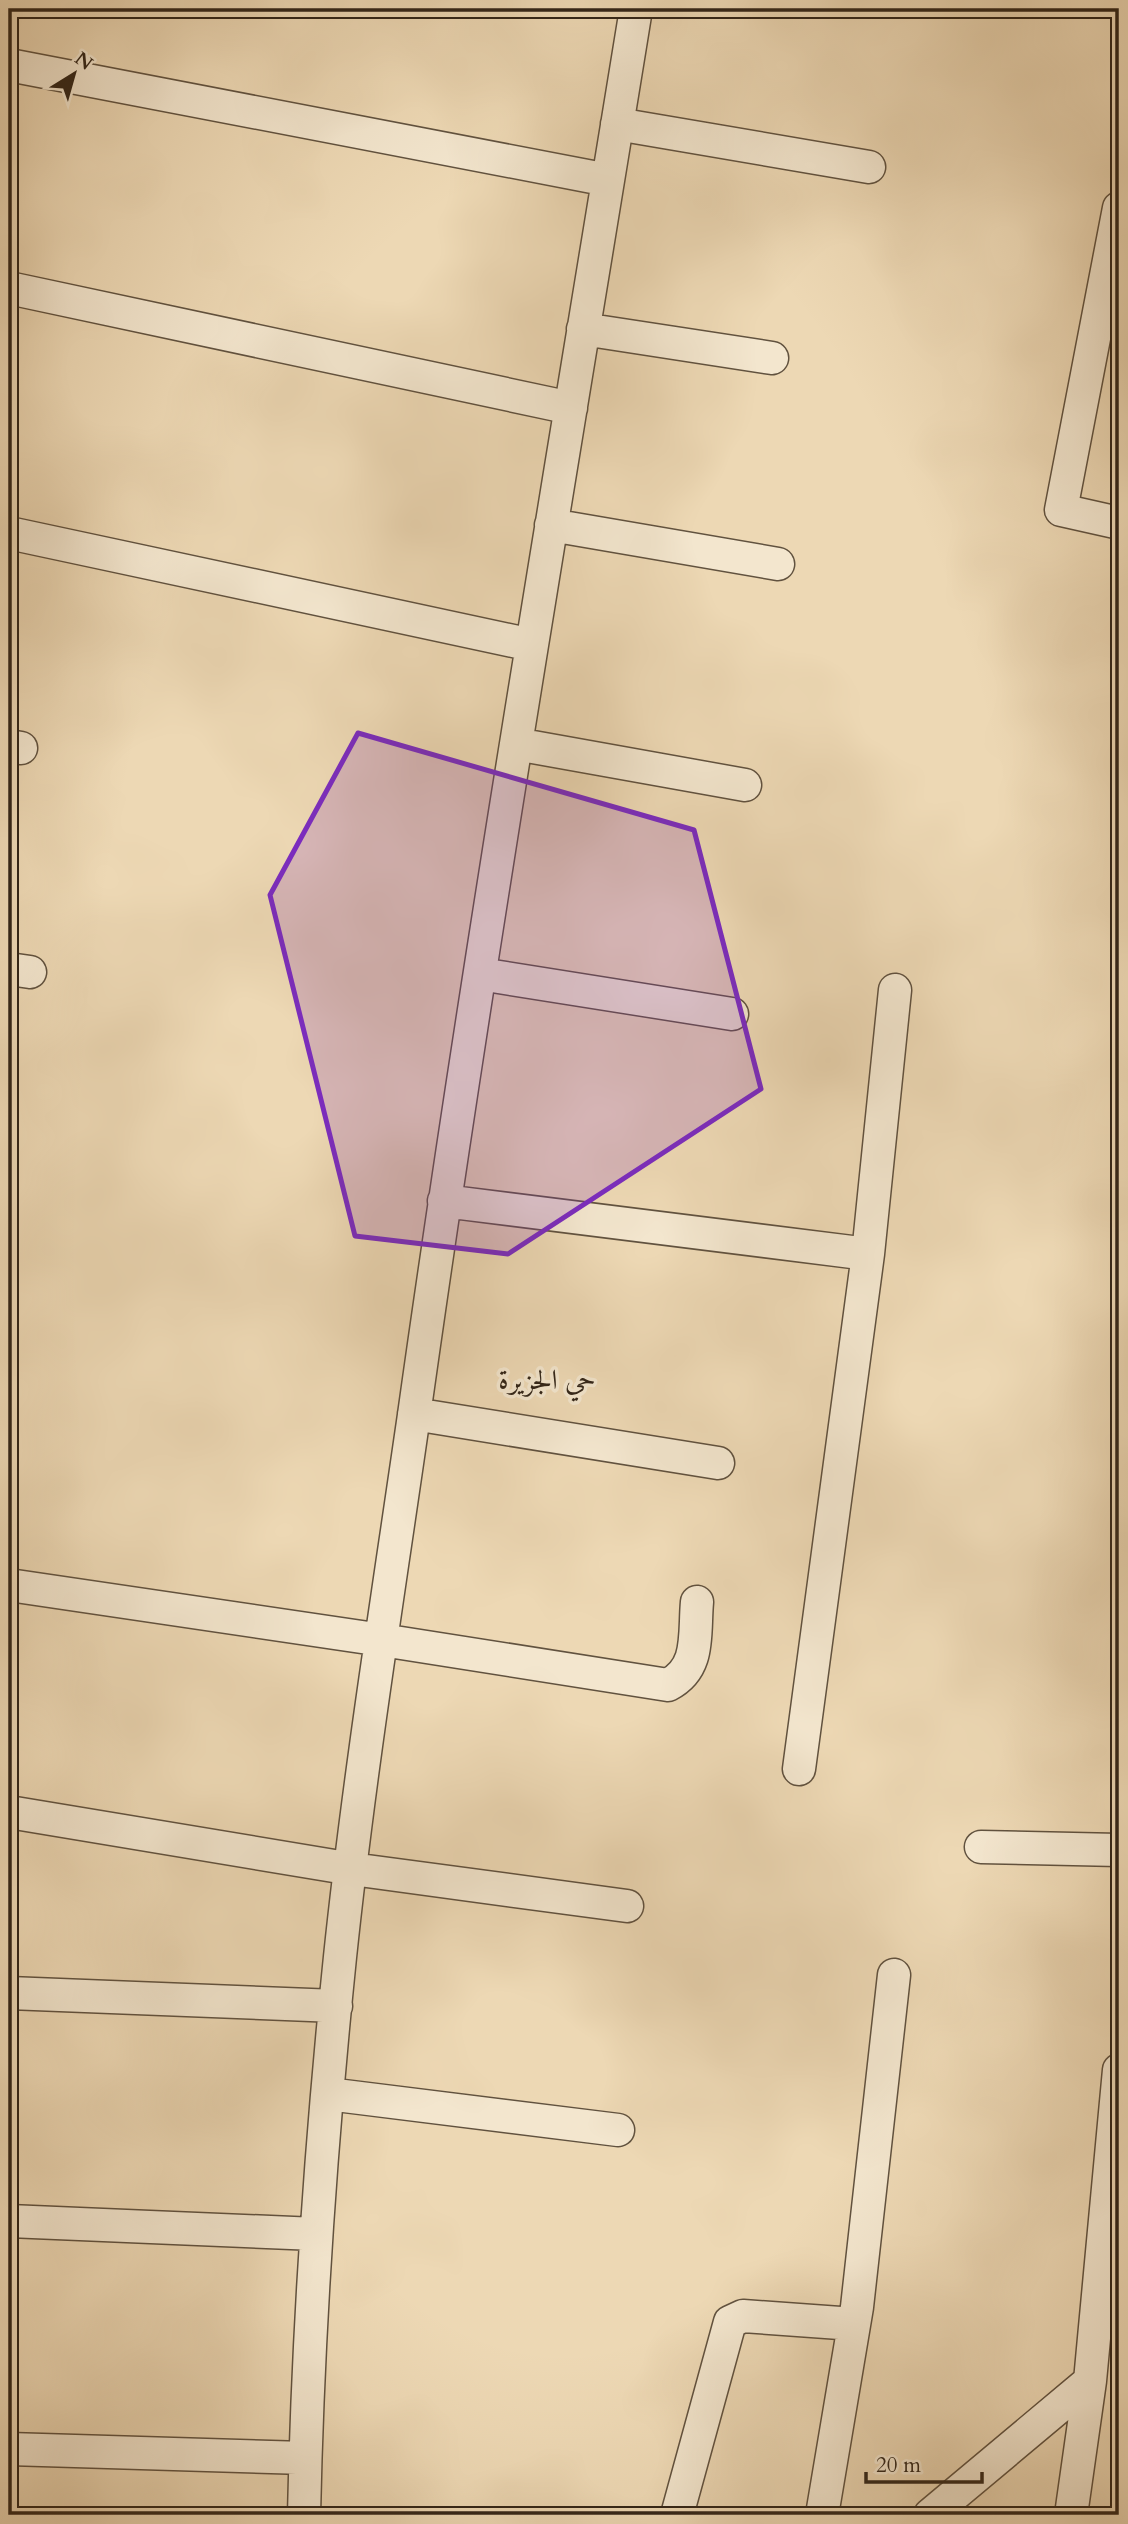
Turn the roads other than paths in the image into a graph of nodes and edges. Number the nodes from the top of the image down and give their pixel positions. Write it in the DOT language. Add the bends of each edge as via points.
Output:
graph roads {
  1 [pos="636,9"];
  2 [pos="9,65"];
  3 [pos="617,124"];
  4 [pos="869,167"];
  5 [pos="608,180"];
  6 [pos="1119,208"];
  7 [pos="9,288"];
  8 [pos="583,329"];
  9 [pos="772,358"];
  10 [pos="570,408"];
  11 [pos="1119,523"];
  12 [pos="551,525"];
  13 [pos="9,533"];
  14 [pos="778,564"];
  15 [pos="531,645"];
  16 [pos="516,744"];
  17 [pos="745,785"];
  18 [pos="480,974"];
  19 [pos="895,990"];
  20 [pos="732,1014"];
  21 [pos="444,1201"];
  22 [pos="868,1254"];
  23 [pos="414,1415"];
  24 [pos="718,1463"];
  25 [pos="9,1585"];
  26 [pos="696,1602"];
  27 [pos="382,1640"];
  28 [pos="799,1769"];
  29 [pos="9,1812"];
  30 [pos="981,1847"];
  31 [pos="1119,1850"];
  32 [pos="352,1869"];
  33 [pos="627,1906"];
  34 [pos="894,1975"];
  35 [pos="9,1993"];
  36 [pos="336,2006"];
  37 [pos="1119,2070"];
  38 [pos="328,2094"];
  39 [pos="618,2130"];
  40 [pos="9,2221"];
  41 [pos="316,2234"];
  42 [pos="855,2324"];
  43 [pos="1090,2381"];
  44 [pos="9,2449"];
  45 [pos="305,2458"];
  46 [pos="304,2515"];
  47 [pos="677,2515"];
  48 [pos="822,2515"];
  49 [pos="930,2515"];
  50 [pos="1071,2515"];
  1 -- 3 [label="street"];
  2 -- 5 [label="street"];
  3 -- 4 [label="street"];
  3 -- 5 [label="street"];
  5 -- 8 [label="street"];
  6 -- 11 [label="street" via="1061,510"];
  7 -- 10 [label="street"];
  8 -- 9 [label="street"];
  8 -- 10 [label="street"];
  10 -- 12 [label="street"];
  12 -- 14 [label="street"];
  12 -- 15 [label="street"];
  13 -- 15 [label="street"];
  15 -- 16 [label="street"];
  16 -- 17 [label="street"];
  16 -- 18 [label="street"];
  18 -- 20 [label="street"];
  18 -- 21 [label="street"];
  19 -- 22 [label="street"];
  21 -- 22 [label="street"];
  21 -- 23 [label="street"];
  22 -- 28 [label="street"];
  23 -- 24 [label="street"];
  23 -- 27 [label="street"];
  25 -- 27 [label="street"];
  26 -- 27 [label="street" via="692,1664 668,1685"];
  27 -- 32 [label="street"];
  29 -- 32 [label="street"];
  30 -- 31 [label="street"];
  32 -- 33 [label="street"];
  32 -- 36 [label="street"];
  34 -- 42 [label="street"];
  35 -- 36 [label="street"];
  36 -- 38 [label="street"];
  37 -- 43 [label="street"];
  38 -- 39 [label="street"];
  38 -- 41 [label="street"];
  40 -- 41 [label="street"];
  41 -- 45 [label="street"];
  42 -- 47 [label="street" via="743,2316 730,2322"];
  42 -- 48 [label="street"];
  43 -- 49 [label="street"];
  43 -- 50 [label="street"];
  44 -- 45 [label="street"];
  45 -- 46 [label="street"];
}
